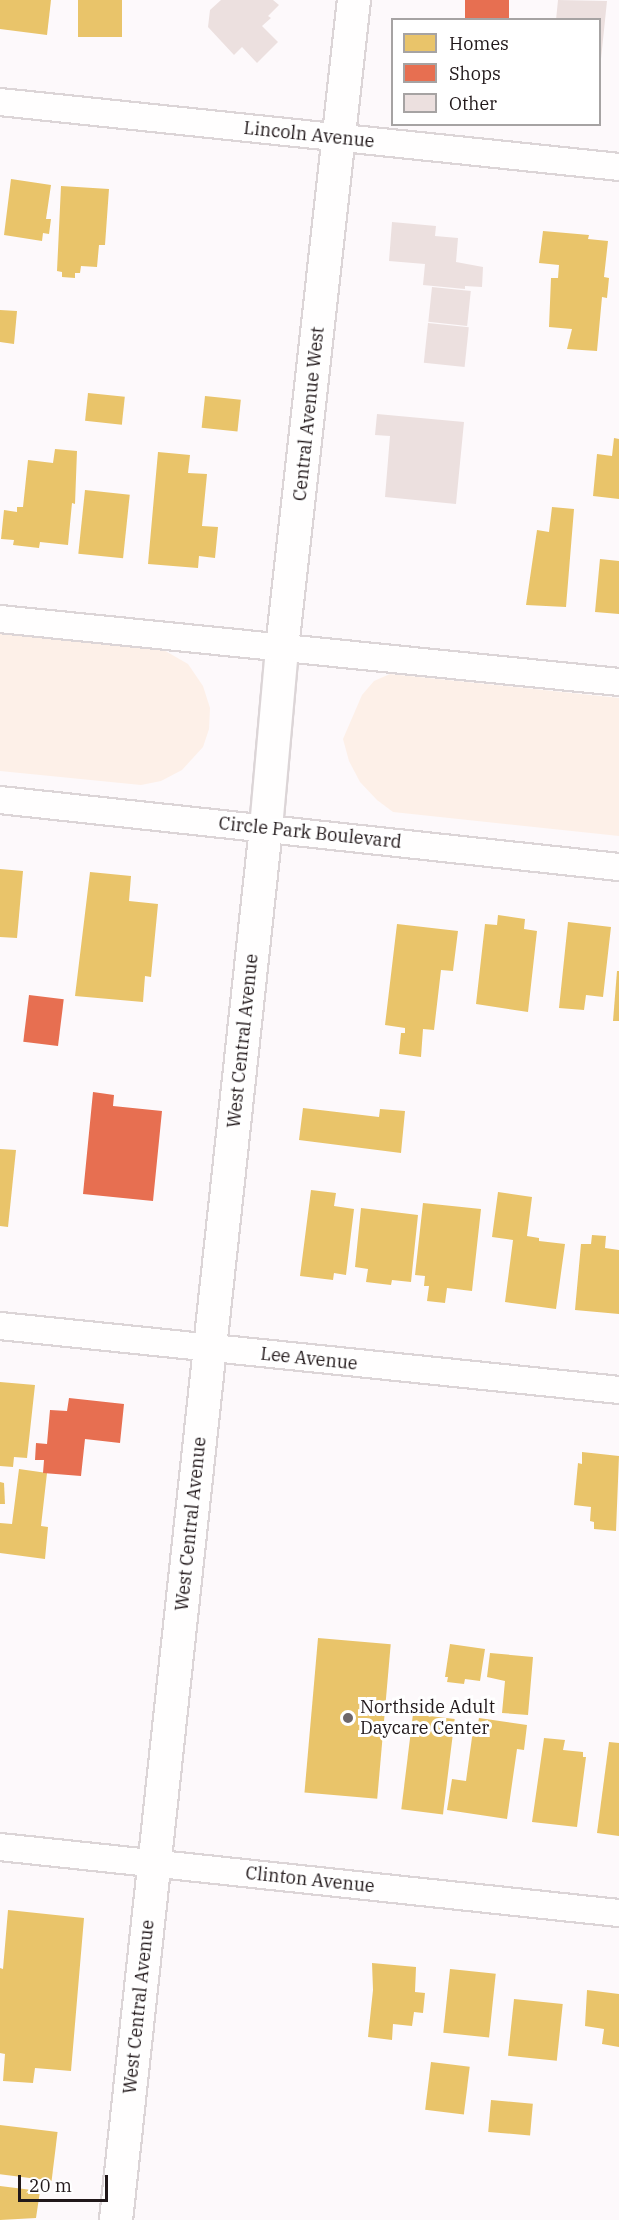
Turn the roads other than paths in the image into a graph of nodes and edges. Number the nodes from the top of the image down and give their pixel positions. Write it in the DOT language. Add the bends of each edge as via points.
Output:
graph roads {
  1 [pos="354,0"];
  2 [pos="0,102"];
  3 [pos="339,139"];
  4 [pos="619,167"];
  5 [pos="0,619"];
  6 [pos="282,648"];
  7 [pos="619,682"];
  8 [pos="0,800"];
  9 [pos="266,828"];
  10 [pos="619,867"];
  11 [pos="0,1326"];
  12 [pos="210,1349"];
  13 [pos="619,1390"];
  14 [pos="0,1847"];
  15 [pos="155,1863"];
  16 [pos="619,1913"];
  17 [pos="116,2220"];
  1 -- 3 [label="street, Central Avenue West"];
  2 -- 3 [label="street, Lincoln Avenue"];
  3 -- 4 [label="street, Lincoln Avenue"];
  3 -- 6 [label="street, Central Avenue West"];
  5 -- 6 [label="street"];
  6 -- 7 [label="street"];
  6 -- 9 [label="street, Central Avenue West"];
  8 -- 9 [label="street, Circle Park Boulevard"];
  9 -- 10 [label="street, Circle Park Boulevard"];
  9 -- 12 [label="street, West Central Avenue"];
  11 -- 12 [label="street, Lee Avenue"];
  12 -- 13 [label="street, Lee Avenue"];
  12 -- 15 [label="street, West Central Avenue"];
  14 -- 15 [label="street, Clinton Avenue"];
  15 -- 16 [label="street, Clinton Avenue"];
  15 -- 17 [label="street, West Central Avenue"];
}
